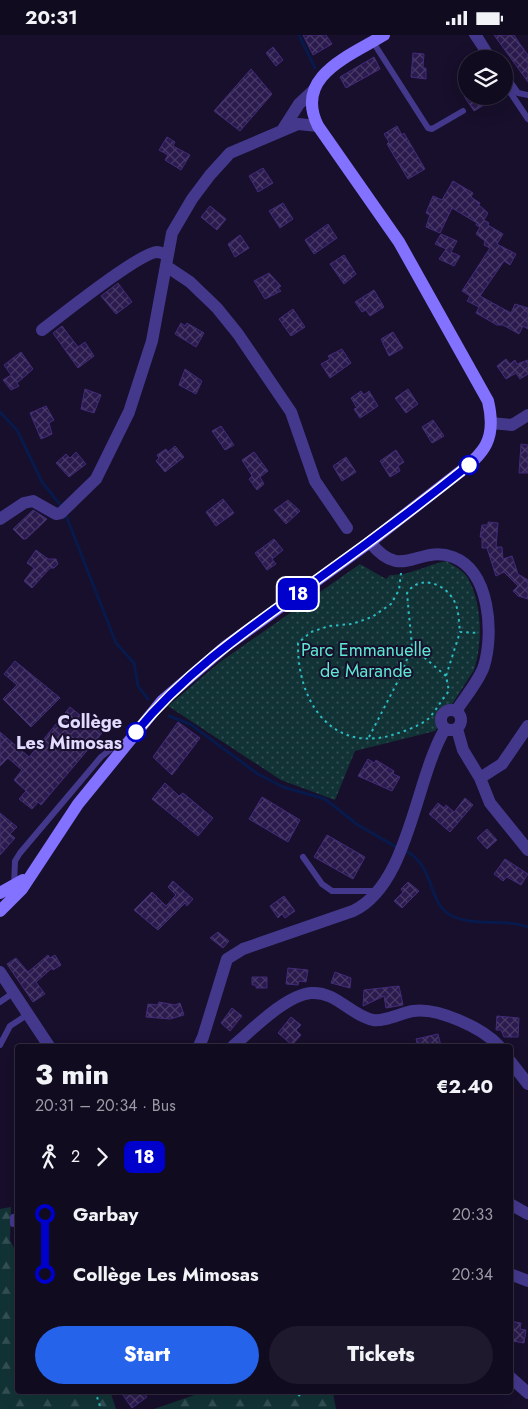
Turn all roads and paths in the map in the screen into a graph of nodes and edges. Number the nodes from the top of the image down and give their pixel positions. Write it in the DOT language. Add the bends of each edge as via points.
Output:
graph roads {
  1 [pos="384,35"];
  2 [pos="472,35"];
  3 [pos="479,35"];
  4 [pos="373,42"];
  5 [pos="482,50"];
  6 [pos="488,50"];
  7 [pos="513,86"];
  8 [pos="314,90"];
  9 [pos="528,95"];
  10 [pos="513,96"];
  11 [pos="463,111"];
  12 [pos="528,119"];
  13 [pos="318,127"];
  14 [pos="283,129"];
  15 [pos="167,260"];
  16 [pos="42,330"];
  17 [pos="528,415"];
  18 [pos="491,423"];
  19 [pos="0,519"];
  20 [pos="347,528"];
  21 [pos="370,542"];
  22 [pos="402,563"];
  23 [pos="400,590"];
  24 [pos="406,593"];
  25 [pos="460,632"];
  26 [pos="488,633"];
  27 [pos="412,647"];
  28 [pos="446,676"];
  29 [pos="456,711"];
  30 [pos="528,726"];
  31 [pos="451,729"];
  32 [pos="368,738"];
  33 [pos="130,739"];
  34 [pos="480,778"];
  35 [pos="528,850"];
  36 [pos="303,857"];
  37 [pos="34,869"];
  38 [pos="14,887"];
  39 [pos="380,891"];
  40 [pos="0,893"];
  41 [pos="0,911"];
  42 [pos="0,972"];
  43 [pos="13,993"];
  44 [pos="0,1002"];
  45 [pos="27,1015"];
  46 [pos="48,1044"];
  47 [pos="199,1044"];
  48 [pos="235,1044"];
  49 [pos="496,1044"];
  50 [pos="0,1045"];
  51 [pos="513,1065"];
  52 [pos="528,1084"];
  53 [pos="513,1206"];
  54 [pos="528,1213"];
  55 [pos="15,1217"];
  56 [pos="13,1224"];
  57 [pos="513,1275"];
  58 [pos="528,1281"];
  59 [pos="513,1380"];
  60 [pos="528,1393"];
  61 [pos="96,1394"];
  62 [pos="101,1409"];
  1 -- 4 [label="main road"];
  2 -- 5 [label="lane"];
  3 -- 6 [label="lane"];
  4 -- 8 [label="main road" via="326,69"];
  4 -- 11 [label="lane" via="428,127 432,129"];
  7 -- 9 [label="lane" via="518,93"];
  8 -- 13 [label="main road" via="311,108"];
  8 -- 14 [label="street" via="299,104"];
  10 -- 12 [label="lane"];
  13 -- 14 [label="street" via="298,124"];
  13 -- 18 [label="main road" via="399,242 488,401"];
  14 -- 15 [label="street" via="230,153 210,175 172,233"];
  15 -- 16 [label="street" via="157,252 145,257 94,290"];
  15 -- 19 [label="street" via="152,341 129,412 96,479 64,511 56,514 33,501 24,503"];
  15 -- 20 [label="street" via="238,334 291,412 315,481"];
  17 -- 18 [label="street" via="512,425"];
  18 -- 21 [label="main road" via="488,444 469,465"];
  21 -- 22 [label="street" via="387,558"];
  21 -- 33 [label="main road" via="189,676 162,701"];
  22 -- 23 [label="path"];
  22 -- 26 [label="street" via="439,555 452,557 466,565 481,587"];
  23 -- 24 [label="path"];
  23 -- 32 [label="path" via="391,604 372,617 311,632 298,643 302,682 312,707 334,730"];
  24 -- 25 [label="path" via="419,582 435,583 449,594 456,605"];
  24 -- 27 [label="path"];
  25 -- 26 [label="path"];
  25 -- 28 [label="path"];
  26 -- 29 [label="street" via="484,667"];
  27 -- 28 [label="path"];
  27 -- 32 [label="path" via="400,679"];
  28 -- 32 [label="path" via="449,691 428,719 403,732"];
  29 -- 31 [label="street" via="461,724"];
  29 -- 31 [label="street" via="446,711 441,716 441,723"];
  30 -- 34 [label="street" via="502,764"];
  31 -- 34 [label="street"];
  31 -- 39 [label="street"];
  33 -- 37 [label="main road" via="78,805"];
  33 -- 38 [label="lane" via="101,757 20,853 15,861"];
  34 -- 35 [label="street" via="490,803"];
  36 -- 39 [label="lane" via="322,884 332,891"];
  37 -- 38 [label="main road"];
  37 -- 41 [label="main road" via="22,889"];
  38 -- 40 [label="main road"];
  39 -- 47 [label="street" via="366,905 353,911 251,946 227,959"];
  42 -- 43 [label="street"];
  43 -- 44 [label="lane"];
  43 -- 45 [label="street"];
  45 -- 46 [label="street"];
  45 -- 50 [label="lane" via="10,1026"];
  48 -- 49 [label="street" via="270,1015 310,993 334,998 374,1021 415,1011 442,1014 480,1032"];
  51 -- 52 [label="street"];
  53 -- 54 [label="street"];
  55 -- 56 [label="lane"];
  57 -- 58 [label="street"];
  59 -- 60 [label="street"];
  61 -- 62 [label="path"];
}
